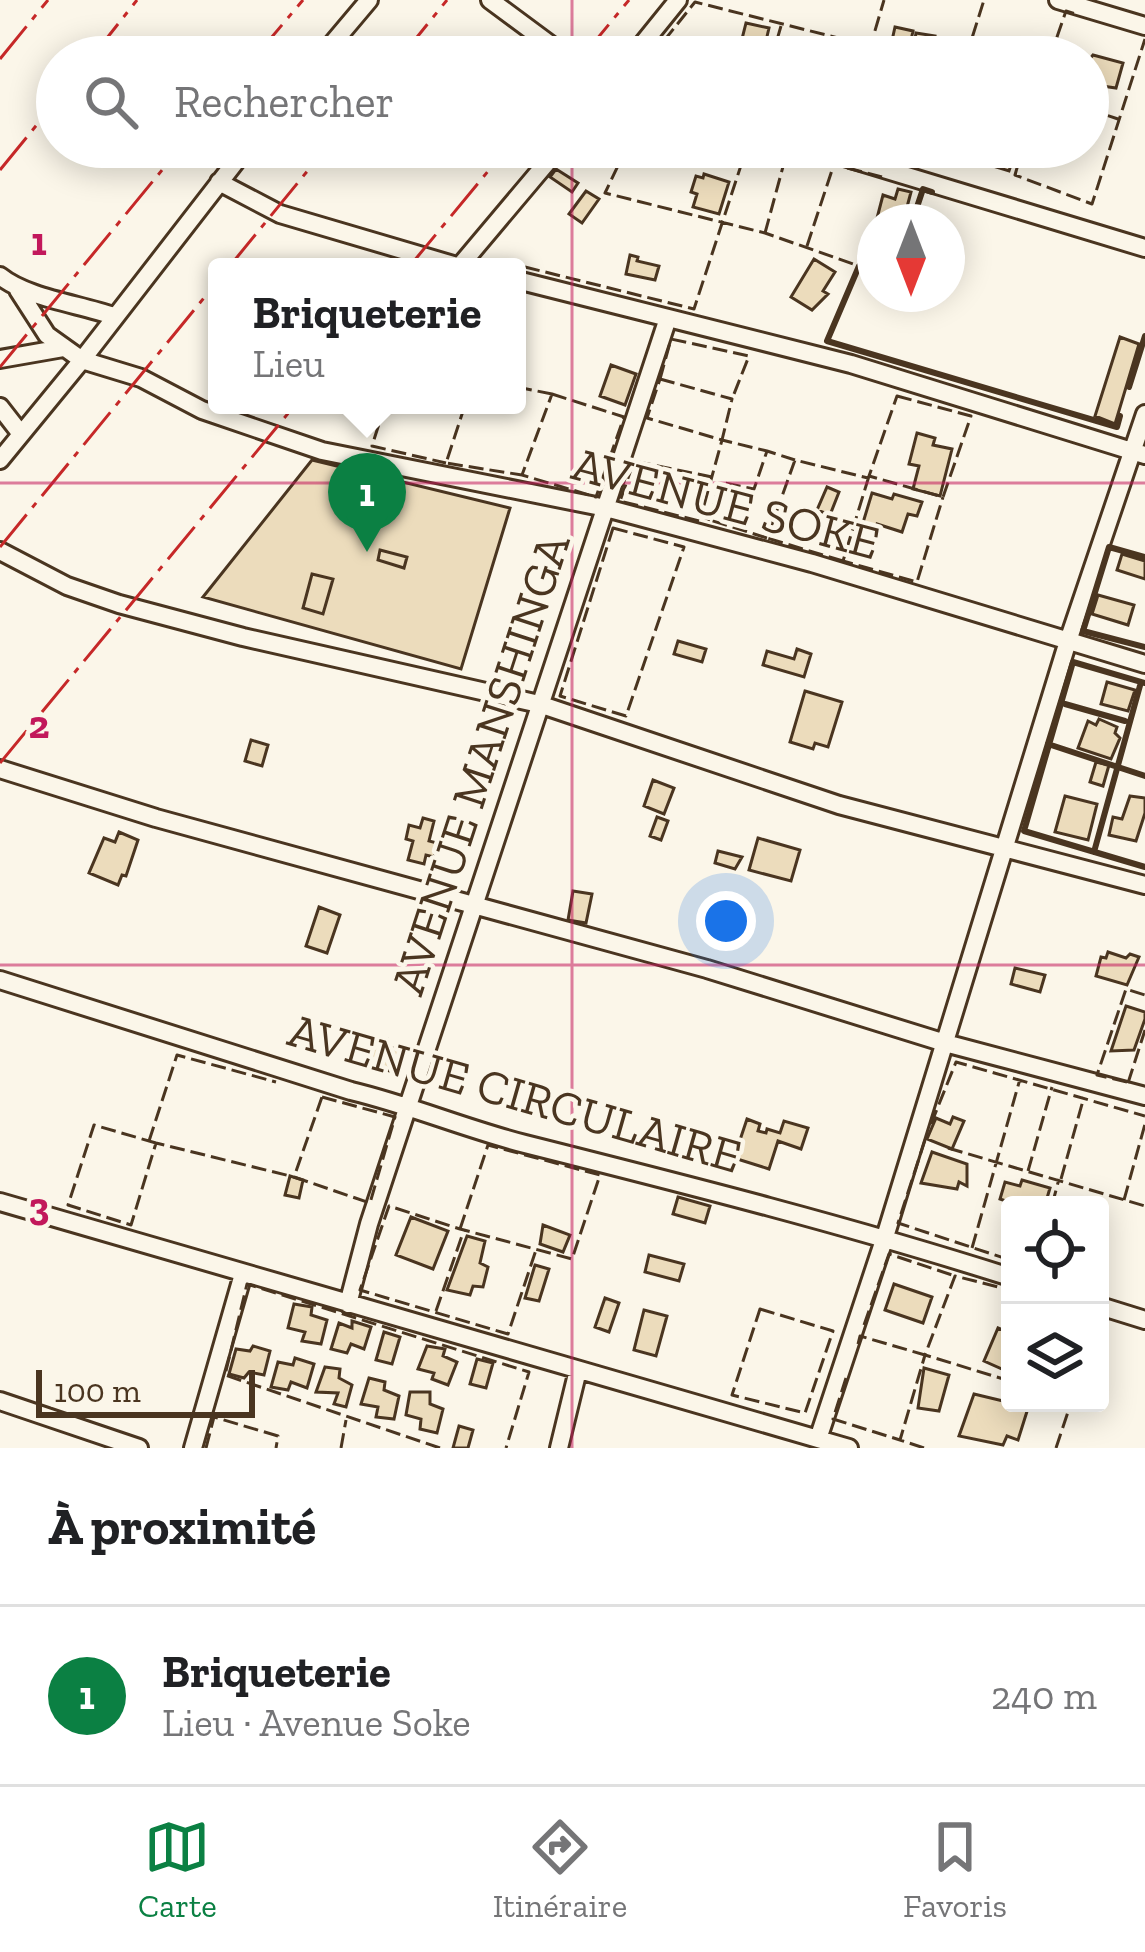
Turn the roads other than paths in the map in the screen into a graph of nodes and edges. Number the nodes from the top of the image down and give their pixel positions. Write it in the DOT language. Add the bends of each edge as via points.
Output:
graph roads {
  1 [pos="369,0"];
  2 [pos="490,0"];
  3 [pos="678,0"];
  4 [pos="1058,0"];
  5 [pos="1145,26"];
  6 [pos="339,36"];
  7 [pos="539,36"];
  8 [pos="649,36"];
  9 [pos="230,168"];
  10 [pos="542,168"];
  11 [pos="880,168"];
  12 [pos="219,182"];
  13 [pos="1145,248"];
  14 [pos="429,258"];
  15 [pos="468,258"];
  16 [pos="0,276"];
  17 [pos="526,282"];
  18 [pos="18,290"];
  19 [pos="113,316"];
  20 [pos="668,318"];
  21 [pos="64,348"];
  22 [pos="0,359"];
  23 [pos="82,360"];
  24 [pos="0,407"];
  25 [pos="208,412"];
  26 [pos="213,414"];
  27 [pos="1145,414"];
  28 [pos="21,434"];
  29 [pos="1140,453"];
  30 [pos="0,460"];
  31 [pos="606,508"];
  32 [pos="0,551"];
  33 [pos="1068,641"];
  34 [pos="1145,664"];
  35 [pos="538,704"];
  36 [pos="0,769"];
  37 [pos="1004,848"];
  38 [pos="1145,885"];
  39 [pos="474,904"];
  40 [pos="0,980"];
  41 [pos="945,1043"];
  42 [pos="1145,1096"];
  43 [pos="410,1104"];
  44 [pos="0,1202"];
  45 [pos="885,1237"];
  46 [pos="243,1274"];
  47 [pos="1001,1274"];
  48 [pos="349,1304"];
  49 [pos="1109,1309"];
  50 [pos="1145,1320"];
  51 [pos="578,1370"];
  52 [pos="0,1401"];
  53 [pos="818,1439"];
  54 [pos="139,1448"];
  55 [pos="193,1448"];
  56 [pos="559,1448"];
  57 [pos="849,1448"];
  1 -- 6 [label="street"];
  2 -- 7 [label="street"];
  3 -- 8 [label="street"];
  4 -- 5 [label="street"];
  9 -- 12 [label="street"];
  10 -- 15 [label="street"];
  11 -- 13 [label="street"];
  12 -- 14 [label="street" via="280,214"];
  12 -- 19 [label="street"];
  16 -- 18 [label="street"];
  17 -- 20 [label="street"];
  18 -- 19 [label="street"];
  18 -- 21 [label="street, AVENUE SOKE"];
  19 -- 23 [label="street"];
  20 -- 29 [label="street" via="851,364"];
  20 -- 31 [label="street, AVENUE MANSHINGA"];
  21 -- 22 [label="street"];
  21 -- 23 [label="street, AVENUE SOKE"];
  23 -- 25 [label="street, AVENUE SOKE"];
  23 -- 28 [label="street"];
  24 -- 28 [label="street"];
  26 -- 31 [label="street, AVENUE SOKE" via="322,452"];
  27 -- 29 [label="street"];
  28 -- 30 [label="street"];
  29 -- 33 [label="street"];
  31 -- 33 [label="street, AVENUE SOKE"];
  31 -- 35 [label="street, AVENUE MANSHINGA"];
  32 -- 35 [label="street" via="118,604"];
  33 -- 34 [label="street, AVENUE SOKE"];
  33 -- 37 [label="street"];
  35 -- 37 [label="street" via="838,805"];
  35 -- 39 [label="street, AVENUE MANSHINGA"];
  36 -- 39 [label="street"];
  37 -- 38 [label="street"];
  37 -- 41 [label="street"];
  39 -- 41 [label="street"];
  39 -- 43 [label="street, AVENUE MANSHINGA"];
  40 -- 43 [label="street, AVENUE CIRCULAIRE"];
  41 -- 42 [label="street"];
  41 -- 45 [label="street"];
  43 -- 45 [label="street, AVENUE CIRCULAIRE" via="523,1143"];
  43 -- 48 [label="street, AVENUE MANSHINGA"];
  44 -- 46 [label="street"];
  45 -- 47 [label="street, AVENUE CIRCULAIRE"];
  45 -- 53 [label="street"];
  46 -- 48 [label="street"];
  46 -- 55 [label="street"];
  48 -- 51 [label="street"];
  49 -- 50 [label="street"];
  51 -- 53 [label="street"];
  51 -- 56 [label="street"];
  52 -- 54 [label="street"];
  53 -- 57 [label="street"];
}
